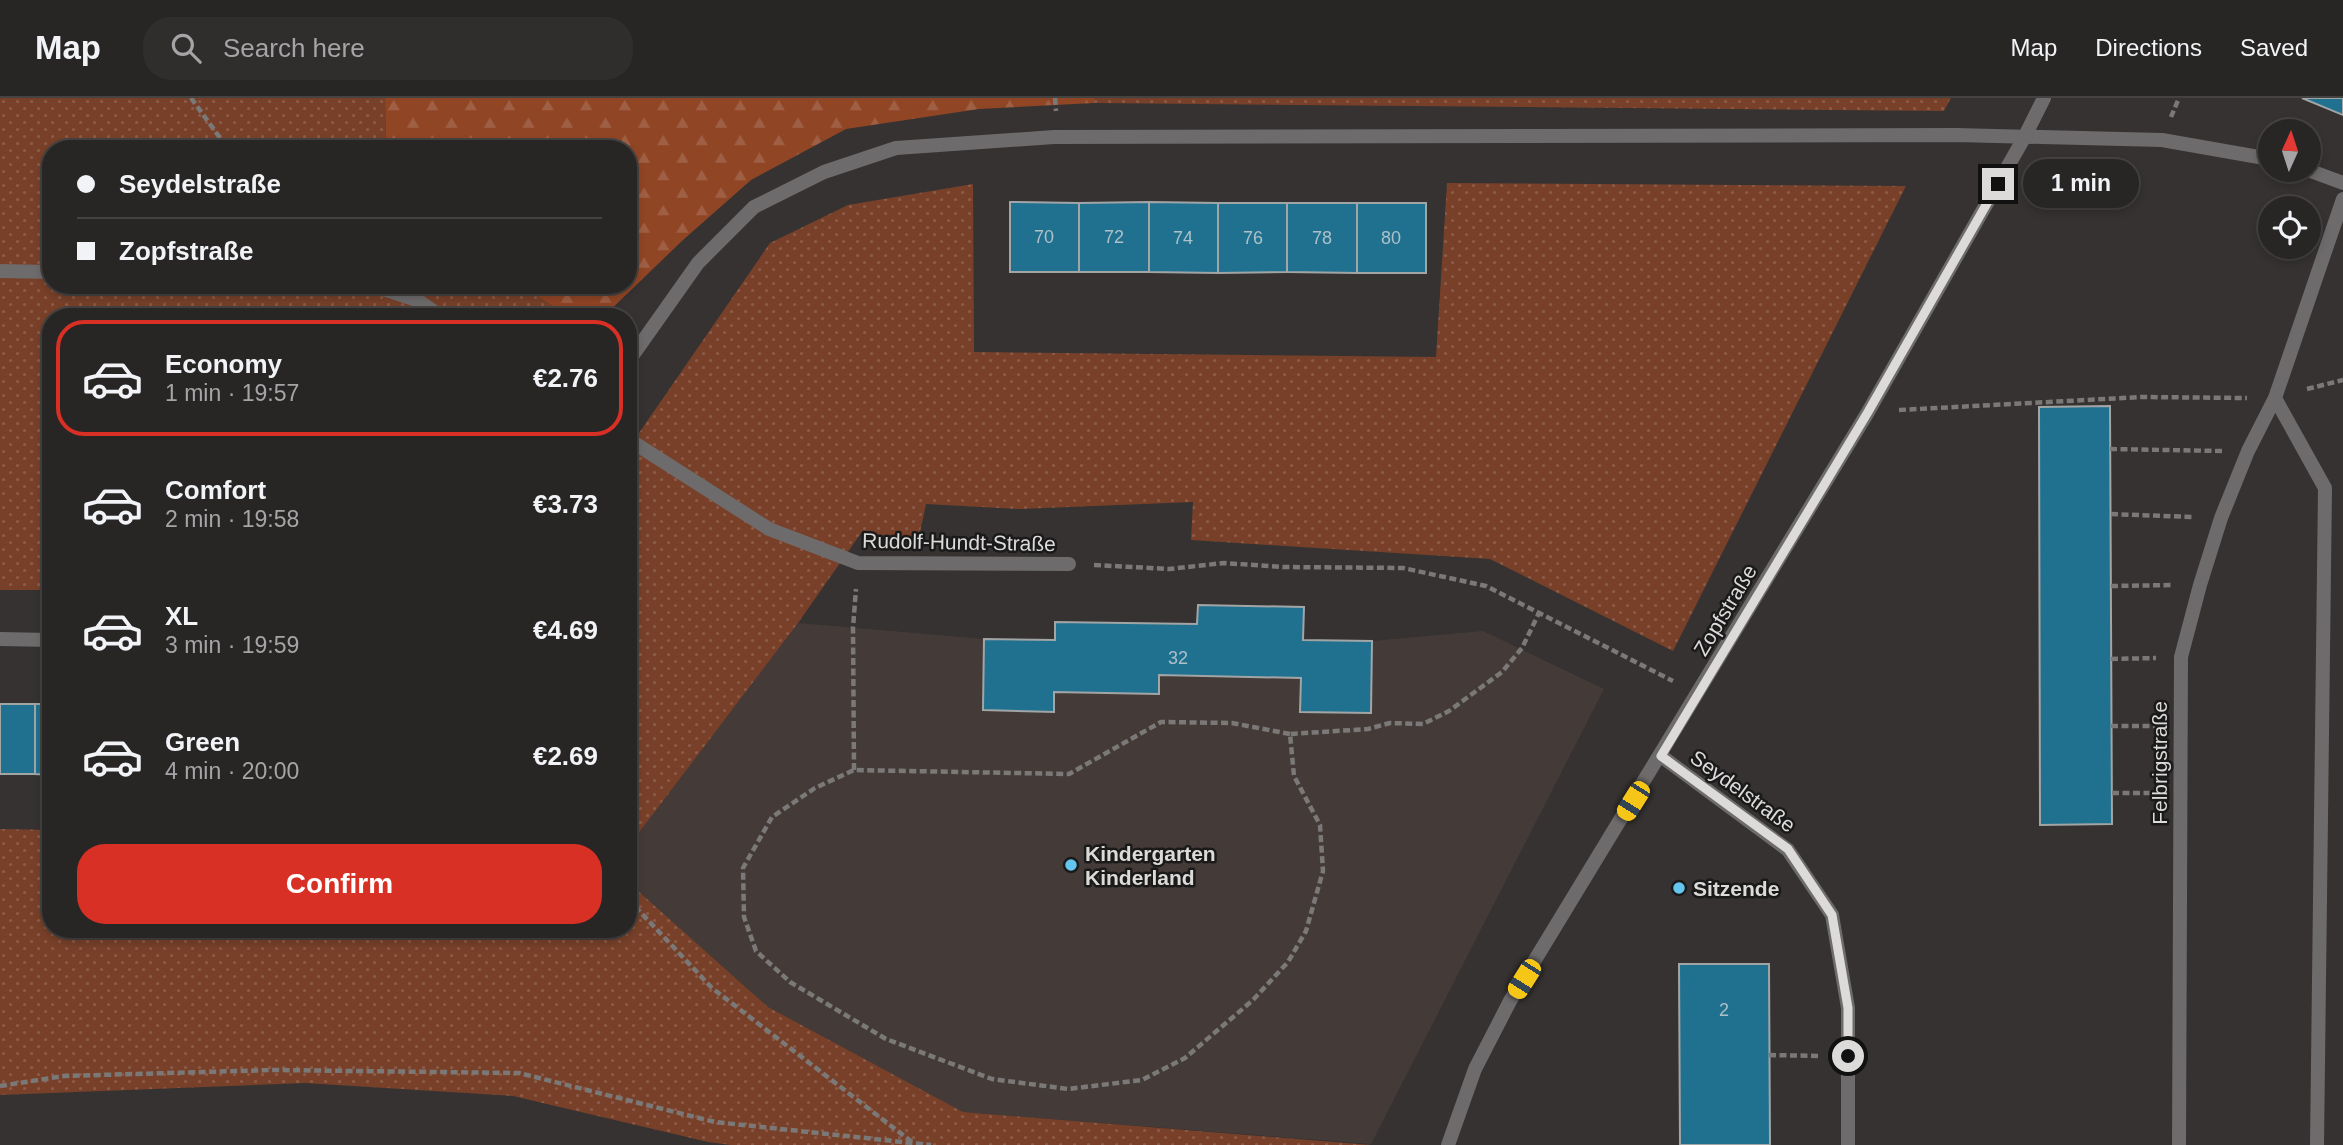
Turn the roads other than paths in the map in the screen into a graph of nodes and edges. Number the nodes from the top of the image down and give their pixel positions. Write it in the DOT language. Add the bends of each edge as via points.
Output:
graph roads {
  1 [pos="2044,98"];
  2 [pos="2024,138"];
  3 [pos="2258,157"];
  4 [pos="2321,175"];
  5 [pos="2343,183"];
  6 [pos="2343,199"];
  7 [pos="0,271"];
  8 [pos="42,272"];
  9 [pos="399,294"];
  10 [pos="429,308"];
  11 [pos="637,349"];
  12 [pos="2275,398"];
  13 [pos="637,445"];
  14 [pos="1069,564"];
  15 [pos="0,639"];
  16 [pos="42,640"];
  17 [pos="1661,756"];
  18 [pos="1448,1145"];
  19 [pos="1848,1145"];
  20 [pos="2179,1145"];
  21 [pos="2317,1145"];
  1 -- 2 [label="street, Zopfstraße"];
  2 -- 3 [label="street" via="2162,140"];
  2 -- 11 [label="street" via="1054,137 896,148 824,172 754,207 698,263"];
  2 -- 17 [label="street, Zopfstraße" via="1868,412"];
  4 -- 5 [label="street"];
  6 -- 12 [label="street, Felbrigstraße"];
  7 -- 8 [label="street"];
  9 -- 10 [label="street"];
  12 -- 20 [label="street, Felbrigstraße" via="2221,518 2181,657"];
  12 -- 21 [label="street" via="2325,488"];
  13 -- 14 [label="street, Rudolf-Hundt-Straße" via="769,529 858,564"];
  15 -- 16 [label="street"];
  17 -- 18 [label="street, Zopfstraße" via="1510,1001 1475,1069"];
  17 -- 19 [label="street, Seydelstraße" via="1788,849 1832,915 1848,1008"];
}
